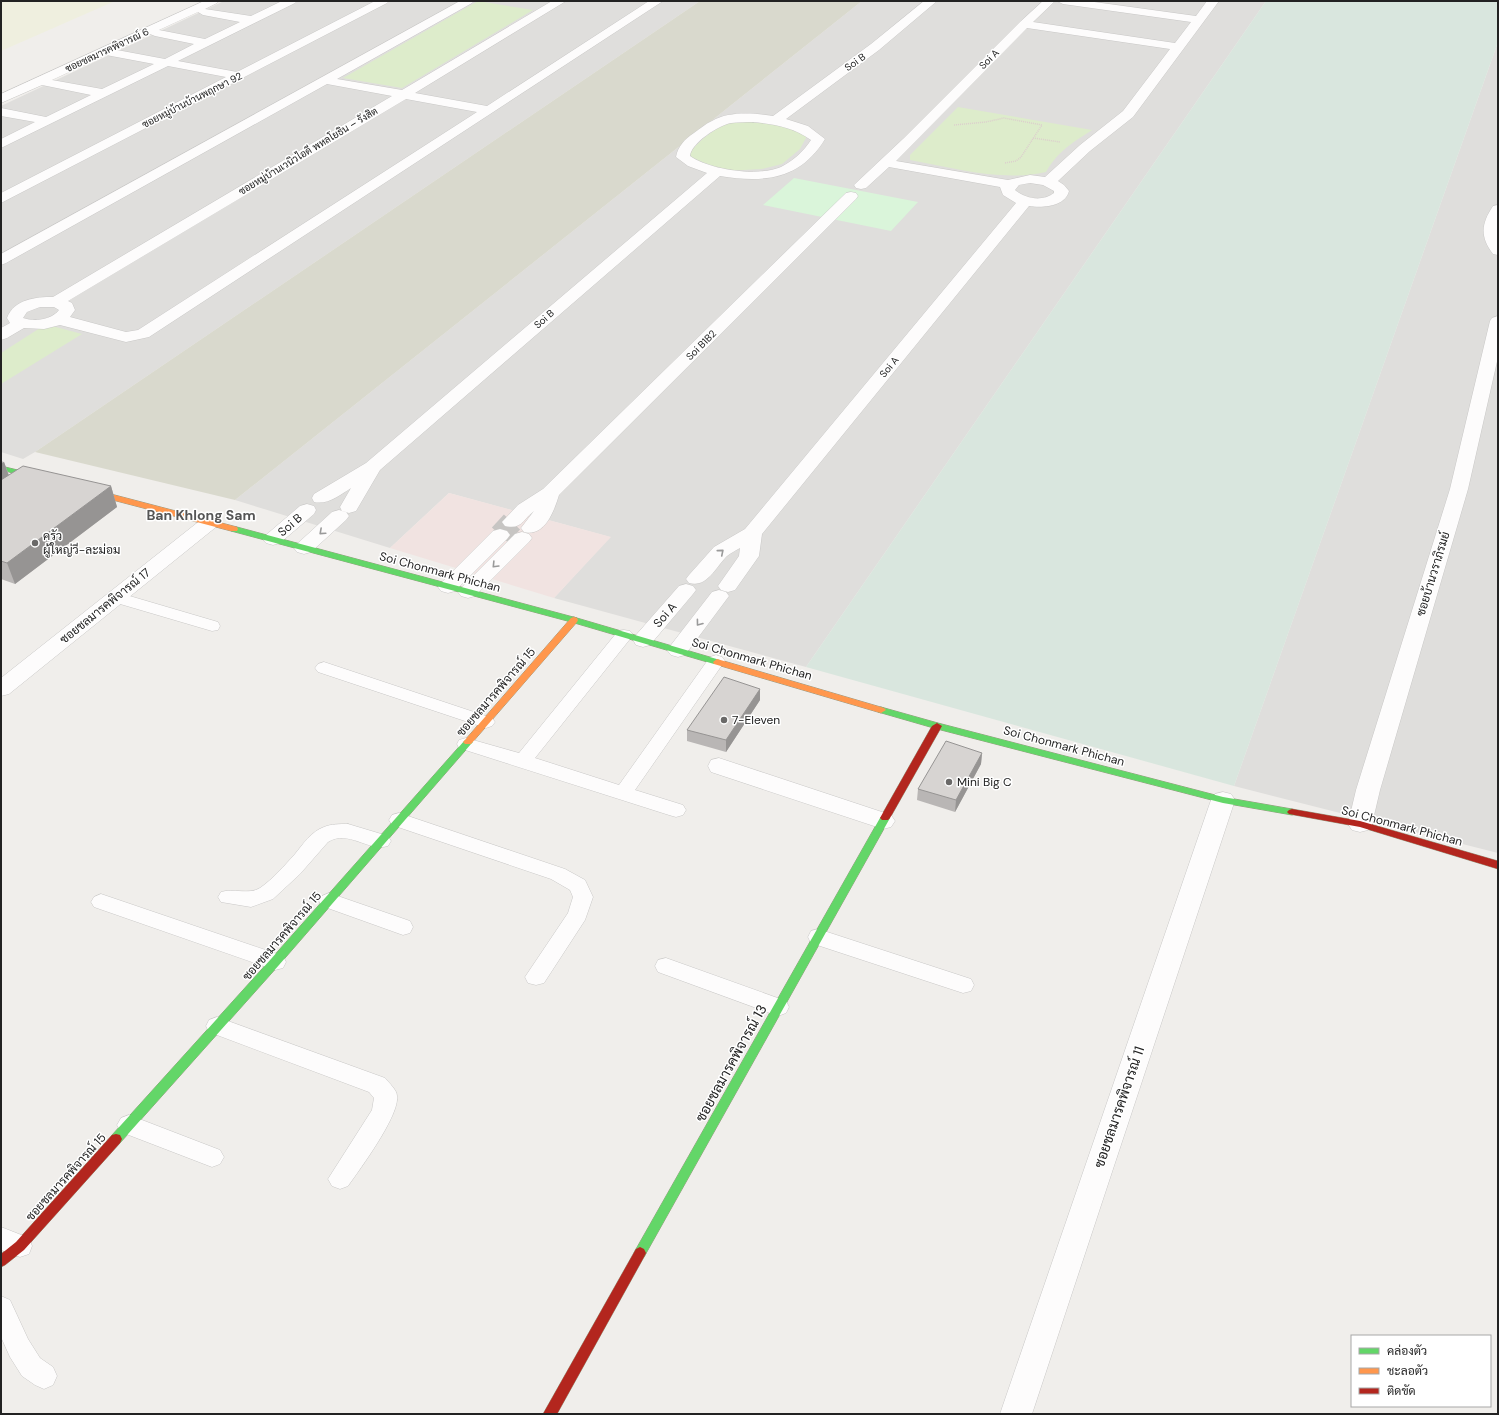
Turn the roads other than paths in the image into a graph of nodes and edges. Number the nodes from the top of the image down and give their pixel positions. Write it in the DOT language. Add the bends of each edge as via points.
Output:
graph roads {
  1 [pos="212,1"];
  2 [pos="291,1"];
  3 [pos="383,1"];
  4 [pos="468,1"];
  5 [pos="560,1"];
  6 [pos="657,1"];
  7 [pos="931,1"];
  8 [pos="1049,1"];
  9 [pos="1063,1"];
  10 [pos="1213,1"];
  11 [pos="1117,4"];
  12 [pos="203,12"];
  13 [pos="252,20"];
  14 [pos="1199,20"];
  15 [pos="1024,24"];
  16 [pos="155,33"];
  17 [pos="206,42"];
  18 [pos="1178,47"];
  19 [pos="110,52"];
  20 [pos="166,62"];
  21 [pos="239,76"];
  22 [pos="325,80"];
  23 [pos="47,84"];
  24 [pos="103,94"];
  25 [pos="403,94"];
  26 [pos="1,99"];
  27 [pos="489,110"];
  28 [pos="1,112"];
  29 [pos="776,120"];
  30 [pos="47,121"];
  31 [pos="1,144"];
  32 [pos="887,163"];
  33 [pos="716,172"];
  34 [pos="1048,182"];
  35 [pos="1010,185"];
  36 [pos="856,191"];
  37 [pos="1,199"];
  38 [pos="1025,201"];
  39 [pos="1498,209"];
  40 [pos="1498,251"];
  41 [pos="1,260"];
  42 [pos="56,302"];
  43 [pos="1,305"];
  44 [pos="20,316"];
  45 [pos="57,319"];
  46 [pos="1498,321"];
  47 [pos="1,336"];
  48 [pos="372,467"];
  49 [pos="1,468"];
  50 [pos="33,476"];
  51 [pos="55,482"];
  52 [pos="14,488"];
  53 [pos="77,488"];
  54 [pos="209,523"];
  55 [pos="516,531"];
  56 [pos="752,533"];
  57 [pos="273,539"];
  58 [pos="304,548"];
  59 [pos="448,587"];
  60 [pos="468,592"];
  61 [pos="116,597"];
  62 [pos="574,620"];
  63 [pos="212,626"];
  64 [pos="624,635"];
  65 [pos="643,640"];
  66 [pos="678,650"];
  67 [pos="716,661"];
  68 [pos="324,668"];
  69 [pos="1,688"];
  70 [pos="486,722"];
  71 [pos="937,726"];
  72 [pos="466,744"];
  73 [pos="523,761"];
  74 [pos="719,766"];
  75 [pos="623,793"];
  76 [pos="1223,800"];
  77 [pos="676,810"];
  78 [pos="399,820"];
  79 [pos="883,821"];
  80 [pos="1360,824"];
  81 [pos="381,841"];
  82 [pos="1498,865"];
  83 [pos="228,897"];
  84 [pos="329,901"];
  85 [pos="101,902"];
  86 [pos="403,927"];
  87 [pos="818,937"];
  88 [pos="275,962"];
  89 [pos="666,966"];
  90 [pos="536,977"];
  91 [pos="963,985"];
  92 [pos="778,1007"];
  93 [pos="217,1026"];
  94 [pos="129,1125"];
  95 [pos="212,1157"];
  96 [pos="340,1179"];
  97 [pos="10,1242"];
  98 [pos="1,1261"];
  99 [pos="1,1308"];
  100 [pos="44,1376"];
  101 [pos="550,1414"];
  102 [pos="1016,1414"];
  1 -- 26 [label="street, ซอยชลมารคพิจารณ์ 6"];
  2 -- 13 [label="street"];
  3 -- 21 [label="street, ซอยหมู่บ้านบ้านพฤกษา 92"];
  4 -- 22 [label="street"];
  5 -- 25 [label="street, ซอยหมู่บ้านเวนิวไอดี พหลโยธิน – รังสิต"];
  6 -- 27 [label="street"];
  7 -- 29 [label="street, Soi B" via="875,47"];
  8 -- 15 [label="street, Soi A"];
  9 -- 11 [label="street"];
  10 -- 14 [label="street"];
  11 -- 14 [label="street"];
  12 -- 13 [label="street"];
  13 -- 17 [label="street"];
  14 -- 18 [label="street"];
  15 -- 18 [label="street"];
  15 -- 32 [label="street, Soi A"];
  16 -- 17 [label="street"];
  17 -- 20 [label="street"];
  18 -- 34 [label="street" via="1128,114"];
  19 -- 20 [label="street"];
  20 -- 21 [label="street"];
  20 -- 24 [label="street"];
  21 -- 37 [label="street, ซอยหมู่บ้านบ้านพฤกษา 92"];
  22 -- 25 [label="street"];
  22 -- 41 [label="street"];
  23 -- 24 [label="street"];
  24 -- 30 [label="street"];
  25 -- 27 [label="street"];
  25 -- 42 [label="street, ซอยหมู่บ้านเวนิวไอดี พหลโยธิน – รังสิต"];
  27 -- 45 [label="street" via="144,334 126,337"];
  28 -- 30 [label="street"];
  29 -- 33 [label="street" via="730,119 717,123 684,149 683,157 696,166"];
  29 -- 33 [label="street" via="795,125 818,139 798,163 783,171 761,174"];
  30 -- 31 [label="street"];
  32 -- 35 [label="street"];
  32 -- 36 [label="street, Soi A"];
  33 -- 48 [label="street, Soi B"];
  34 -- 35 [label="street" via="1030,180"];
  34 -- 38 [label="street" via="1062,191 1058,198"];
  35 -- 38 [label="street" via="1007,188 1008,192"];
  36 -- 55 [label="street, Soi B1B2" via="550,494 543,514"];
  38 -- 56 [label="street, Soi A"];
  39 -- 40 [label="street" via="1490,233 1490,242"];
  42 -- 44 [label="street, ซอยหมู่บ้านเวนิวไอดี พหลโยธิน – รังสิต" via="36,303"];
  42 -- 45 [label="street" via="66,306 67,310"];
  43 -- 44 [label="street"];
  44 -- 45 [label="street" via="36,325"];
  44 -- 47 [label="street, ซอยหมู่บ้านเวนิวไอดี พหลโยธิน – รังสิต"];
  46 -- 80 [label="street, ซอยบ้านวราภิรมย์" via="1459,488"];
  48 -- 57 [label="street, Soi B" via="314,504"];
  48 -- 58 [label="street, Soi B, one-way" via="344,511"];
  49 -- 50 [label="street"];
  50 -- 51 [label="street"];
  50 -- 52 [label="lane"];
  53 -- 54 [label="street, Soi Chonmark Phichan"];
  54 -- 57 [label="street, Soi Chonmark Phichan"];
  54 -- 61 [label="street, ซอยชลมารคพิจารณ์ 17"];
  55 -- 59 [label="street, Soi B1B2"];
  55 -- 60 [label="street, Soi B1B2, one-way"];
  65 -- 56 [label="street, Soi A, one-way" via="721,551"];
  56 -- 66 [label="street, one-way" via="749,556"];
  57 -- 58 [label="street, Soi Chonmark Phichan"];
  58 -- 59 [label="street, Soi Chonmark Phichan"];
  59 -- 60 [label="street, Soi Chonmark Phichan"];
  60 -- 62 [label="street, Soi Chonmark Phichan"];
  61 -- 63 [label="lane"];
  61 -- 69 [label="street, ซอยชลมารคพิจารณ์ 17"];
  62 -- 64 [label="street, Soi Chonmark Phichan"];
  62 -- 70 [label="street, ซอยชลมารคพิจารณ์ 15"];
  64 -- 65 [label="street, Soi Chonmark Phichan"];
  64 -- 73 [label="lane"];
  65 -- 66 [label="street, Soi Chonmark Phichan"];
  66 -- 67 [label="street, Soi Chonmark Phichan"];
  67 -- 71 [label="street, Soi Chonmark Phichan"];
  67 -- 75 [label="lane"];
  68 -- 70 [label="lane"];
  70 -- 72 [label="street, ซอยชลมารคพิจารณ์ 15"];
  71 -- 76 [label="street, Soi Chonmark Phichan"];
  71 -- 79 [label="street, ซอยชลมารคพิจารณ์ 13"];
  72 -- 73 [label="lane"];
  72 -- 78 [label="street, ซอยชลมารคพิจารณ์ 15"];
  73 -- 75 [label="lane"];
  74 -- 79 [label="street"];
  75 -- 77 [label="lane"];
  76 -- 80 [label="street, Soi Chonmark Phichan"];
  76 -- 102 [label="street, ซอยชลมารคพิจารณ์ 11"];
  78 -- 81 [label="street, ซอยชลมารคพิจารณ์ 15"];
  78 -- 90 [label="lane" via="558,874 578,885 583,897 578,914"];
  79 -- 87 [label="street, ซอยชลมารคพิจารณ์ 13"];
  80 -- 82 [label="street, Soi Chonmark Phichan"];
  81 -- 83 [label="lane" via="348,831 329,832 321,837 293,869 266,894 251,899"];
  81 -- 84 [label="street, ซอยชลมารคพิจารณ์ 15"];
  84 -- 86 [label="lane"];
  84 -- 88 [label="street, ซอยชลมารคพิจารณ์ 15"];
  85 -- 88 [label="lane"];
  87 -- 91 [label="lane"];
  87 -- 92 [label="street, ซอยชลมารคพิจารณ์ 13"];
  88 -- 93 [label="street, ซอยชลมารคพิจารณ์ 15"];
  89 -- 92 [label="lane"];
  92 -- 101 [label="street, ซอยชลมารคพิจารณ์ 13"];
  93 -- 94 [label="street, ซอยชลมารคพิจารณ์ 15"];
  93 -- 96 [label="lane" via="357,1077 377,1085 382,1090 386,1096 383,1112"];
  94 -- 95 [label="lane"];
  94 -- 97 [label="street, ซอยชลมารคพิจารณ์ 15"];
  97 -- 98 [label="street, ซอยชลมารคพิจารณ์ 15"];
  99 -- 100 [label="lane" via="19,1348 31,1367"];
}
